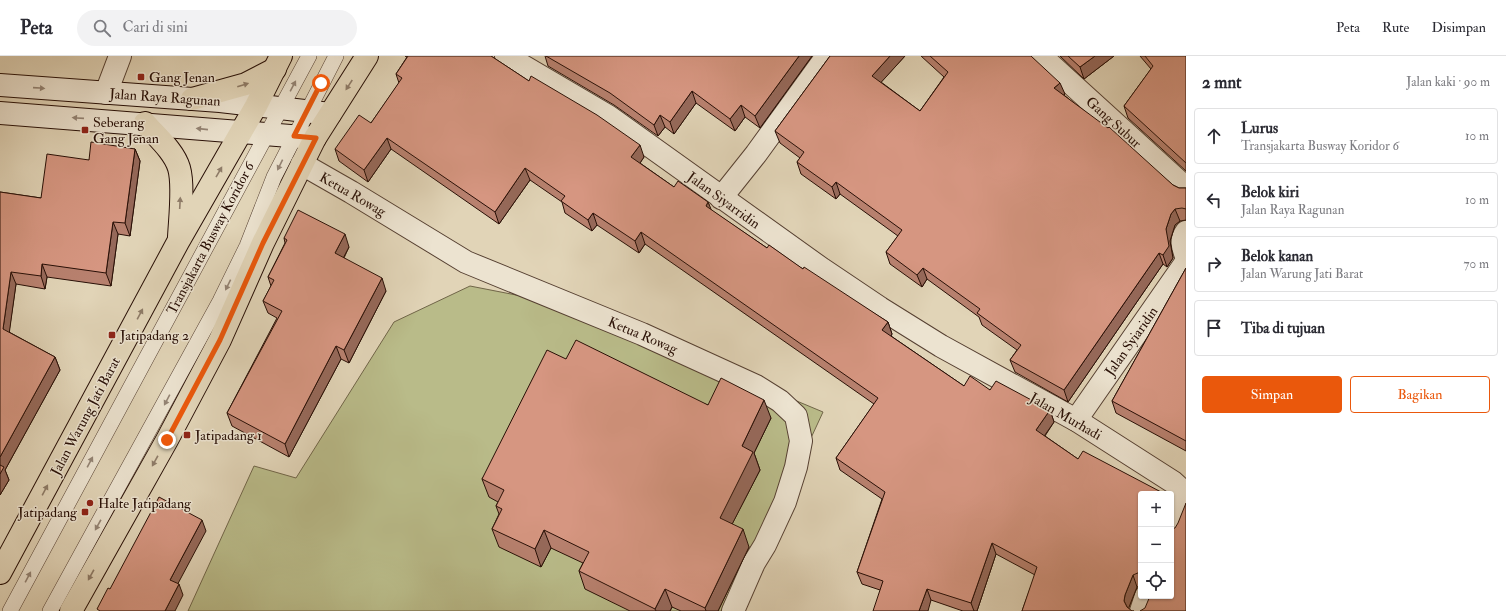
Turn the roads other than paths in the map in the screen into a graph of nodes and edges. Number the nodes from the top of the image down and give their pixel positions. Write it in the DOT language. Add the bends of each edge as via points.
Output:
graph roads {
  1 [pos="120,56"];
  2 [pos="309,56"];
  3 [pos="336,56"];
  4 [pos="367,56"];
  5 [pos="506,56"];
  6 [pos="827,56"];
  7 [pos="1041,56"];
  8 [pos="278,62"];
  9 [pos="0,85"];
  10 [pos="106,93"];
  11 [pos="192,99"];
  12 [pos="256,106"];
  13 [pos="281,108"];
  14 [pos="306,111"];
  15 [pos="0,113"];
  16 [pos="330,114"];
  17 [pos="145,123"];
  18 [pos="241,133"];
  19 [pos="266,135"];
  20 [pos="294,136"];
  21 [pos="316,138"];
  22 [pos="302,164"];
  23 [pos="1186,188"];
  24 [pos="721,198"];
  25 [pos="1186,232"];
  26 [pos="178,242"];
  27 [pos="1186,256"];
  28 [pos="1186,262"];
  29 [pos="941,346"];
  30 [pos="1076,420"];
  31 [pos="1186,494"];
  32 [pos="1172,527"];
  33 [pos="0,573"];
  34 [pos="1145,599"];
  35 [pos="10,611"];
  36 [pos="50,611"];
  37 [pos="71,611"];
  38 [pos="734,611"];
  39 [pos="1141,611"];
  1 -- 10 [label="street"];
  13 -- 2 [label="lane, Transjakarta Busway Koridor 6, one-way"];
  3 -- 14 [label="lane, Transjakarta Busway Koridor 6"];
  4 -- 16 [label="main road, one-way"];
  5 -- 24 [label="street, Jalan Siyarridin" via="608,116"];
  6 -- 24 [label="street"];
  7 -- 23 [label="street, Gang Subur"];
  11 -- 8 [label="main road, one-way" via="246,84"];
  8 -- 12 [label="main road, Jalan Warung Jati Barat"];
  9 -- 10 [label="street, Jalan Raya Ragunan, one-way"];
  10 -- 11 [label="street, Jalan Raya Ragunan"];
  11 -- 12 [label="street, Jalan Raya Ragunan"];
  12 -- 13 [label="street, Jalan Raya Ragunan"];
  12 -- 18 [label="main road, Jalan Warung Jati Barat"];
  13 -- 14 [label="street, Jalan Raya Ragunan"];
  13 -- 19 [label="lane, Transjakarta Busway Koridor 6"];
  14 -- 16 [label="street, Jalan Raya Ragunan"];
  14 -- 20 [label="lane, Transjakarta Busway Koridor 6"];
  17 -- 15 [label="street, Jalan Raya Ragunan, one-way"];
  16 -- 21 [label="main road"];
  18 -- 17 [label="street, Jalan Raya Ragunan, one-way"];
  26 -- 17 [label="main road, one-way" via="181,195 179,168 168,149"];
  18 -- 19 [label="street, Jalan Raya Ragunan"];
  26 -- 18 [label="main road, Jalan Warung Jati Barat, one-way"];
  19 -- 20 [label="street, Jalan Raya Ragunan"];
  35 -- 19 [label="lane, Transjakarta Busway Koridor 6, one-way"];
  20 -- 21 [label="street, Jalan Raya Ragunan"];
  20 -- 36 [label="lane, Transjakarta Busway Koridor 6, one-way" via="220,302"];
  21 -- 22 [label="main road"];
  22 -- 37 [label="main road, one-way" via="220,340"];
  22 -- 38 [label="street, Ketua Rowag" via="466,262 642,334 756,386 780,401 796,416 801,441 785,502 754,563"];
  24 -- 29 [label="street, Jalan Siyarridin" via="880,308"];
  25 -- 27 [label="street" via="1183,240"];
  33 -- 26 [label="main road, Jalan Warung Jati Barat, one-way"];
  28 -- 30 [label="street, Jalan Syiaridin"];
  29 -- 30 [label="street, Jalan Murhadi"];
  30 -- 31 [label="street, Jalan Murhadi" via="1173,482"];
  31 -- 32 [label="street, Jalan Murhadi"];
  34 -- 39 [label="street"];
}
